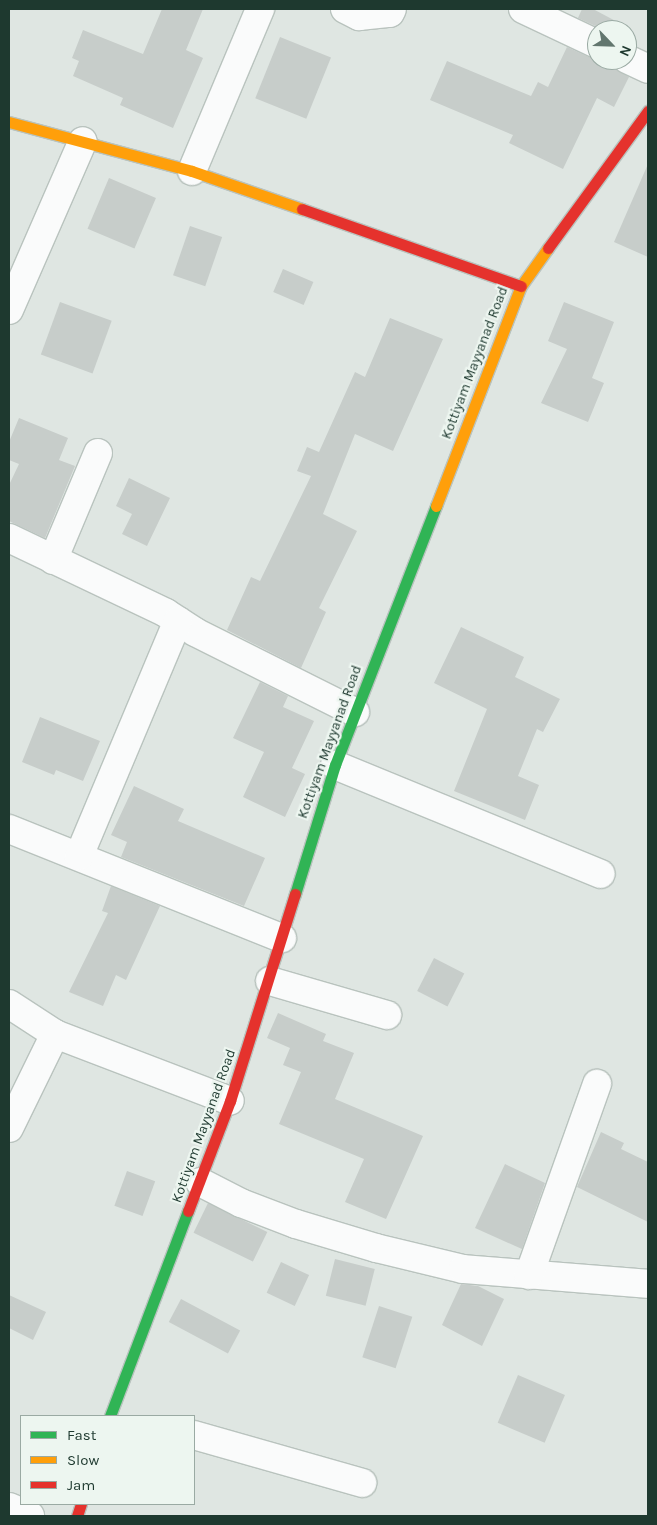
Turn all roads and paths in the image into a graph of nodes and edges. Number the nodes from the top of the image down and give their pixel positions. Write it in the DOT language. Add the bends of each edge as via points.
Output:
graph roads {
  1 [pos="260,9"];
  2 [pos="345,9"];
  3 [pos="392,9"];
  4 [pos="522,9"];
  5 [pos="587,39"];
  6 [pos="648,111"];
  7 [pos="9,122"];
  8 [pos="84,141"];
  9 [pos="192,171"];
  10 [pos="521,286"];
  11 [pos="9,310"];
  12 [pos="98,453"];
  13 [pos="9,538"];
  14 [pos="54,560"];
  15 [pos="178,621"];
  16 [pos="355,712"];
  17 [pos="334,765"];
  18 [pos="9,830"];
  19 [pos="79,856"];
  20 [pos="601,874"];
  21 [pos="282,938"];
  22 [pos="270,981"];
  23 [pos="9,1004"];
  24 [pos="387,1015"];
  25 [pos="55,1034"];
  26 [pos="597,1084"];
  27 [pos="230,1101"];
  28 [pos="9,1128"];
  29 [pos="200,1182"];
  30 [pos="529,1275"];
  31 [pos="648,1284"];
  32 [pos="114,1415"];
  33 [pos="195,1436"];
  34 [pos="362,1483"];
  35 [pos="9,1507"];
  36 [pos="30,1516"];
  1 -- 9 [label="street"];
  2 -- 3 [label="street" via="359,16 390,13"];
  4 -- 5 [label="street"];
  6 -- 10 [label="street, Kottiyam Mayyanad Road"];
  7 -- 8 [label="street"];
  8 -- 9 [label="street"];
  8 -- 11 [label="street"];
  9 -- 10 [label="street"];
  10 -- 16 [label="street, Kottiyam Mayyanad Road"];
  12 -- 14 [label="street"];
  13 -- 14 [label="street"];
  14 -- 15 [label="street"];
  15 -- 16 [label="street"];
  15 -- 19 [label="street"];
  16 -- 17 [label="street, Kottiyam Mayyanad Road"];
  17 -- 20 [label="street"];
  17 -- 21 [label="street, Kottiyam Mayyanad Road"];
  18 -- 19 [label="street"];
  19 -- 21 [label="street"];
  21 -- 22 [label="street, Kottiyam Mayyanad Road"];
  22 -- 24 [label="street"];
  22 -- 27 [label="street, Kottiyam Mayyanad Road"];
  23 -- 25 [label="street"];
  25 -- 27 [label="street"];
  25 -- 28 [label="street"];
  26 -- 30 [label="street"];
  27 -- 29 [label="street, Kottiyam Mayyanad Road"];
  29 -- 30 [label="street" via="241,1203 376,1248 463,1268"];
  29 -- 32 [label="street, Kottiyam Mayyanad Road"];
  30 -- 31 [label="street"];
  33 -- 34 [label="street"];
  35 -- 36 [label="street"];
}
